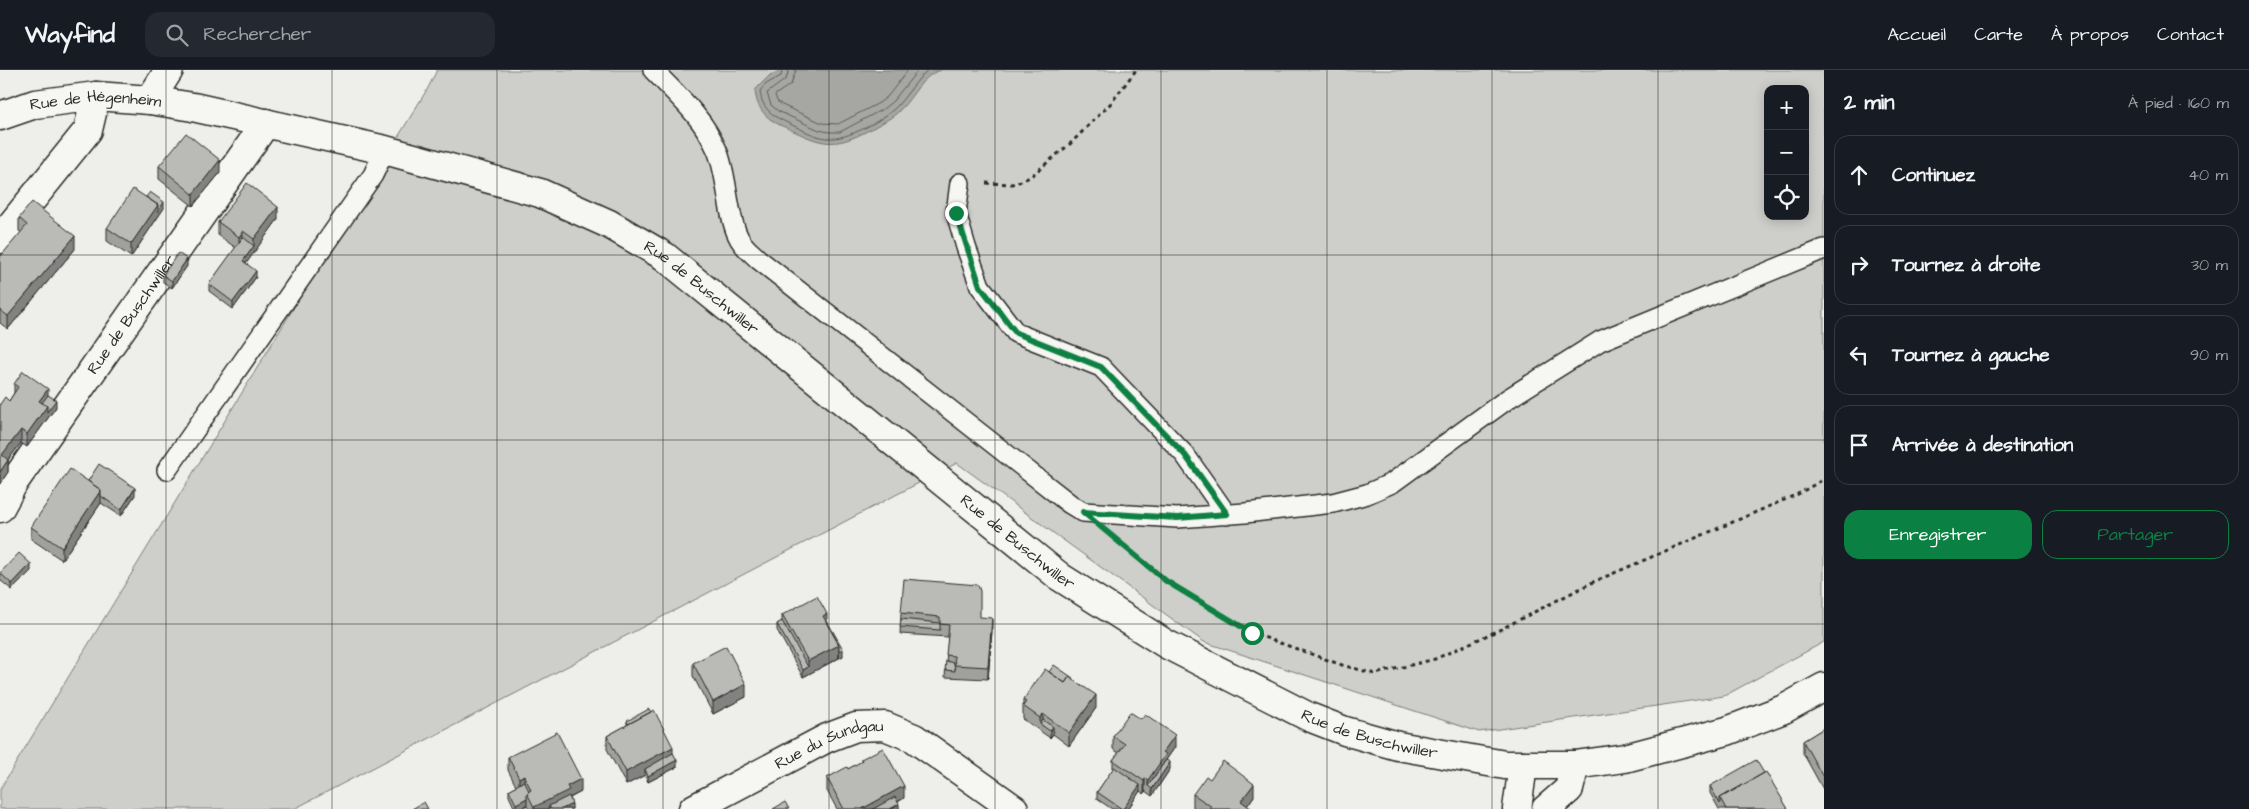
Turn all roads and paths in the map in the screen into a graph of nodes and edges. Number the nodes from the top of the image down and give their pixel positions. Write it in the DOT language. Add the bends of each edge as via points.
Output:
graph roads {
  1 [pos="169,70"];
  2 [pos="653,70"];
  3 [pos="1136,70"];
  4 [pos="96,96"];
  5 [pos="150,100"];
  6 [pos="193,107"];
  7 [pos="0,116"];
  8 [pos="266,123"];
  9 [pos="385,150"];
  10 [pos="960,183"];
  11 [pos="0,239"];
  12 [pos="1824,249"];
  13 [pos="168,470"];
  14 [pos="1824,479"];
  15 [pos="0,508"];
  16 [pos="1083,512"];
  17 [pos="1227,514"];
  18 [pos="1824,687"];
  19 [pos="1523,764"];
  20 [pos="1575,765"];
  21 [pos="693,809"];
  22 [pos="1014,809"];
  23 [pos="1517,809"];
  24 [pos="1546,809"];
  1 -- 5 [label="street"];
  2 -- 16 [label="lane" via="691,108 712,140 718,152 734,228 743,244"];
  3 -- 10 [label="path" via="1111,103 1030,177 1014,184"];
  4 -- 5 [label="street, Rue de Hégenheim"];
  4 -- 7 [label="street, Rue de Hégenheim" via="35,104"];
  4 -- 11 [label="street" via="88,130"];
  5 -- 6 [label="street, Rue de Hégenheim"];
  6 -- 8 [label="street, Rue de Buschwiller"];
  8 -- 9 [label="street, Rue de Buschwiller"];
  8 -- 15 [label="street, Rue de Buschwiller" via="14,482"];
  9 -- 13 [label="lane" via="373,175"];
  9 -- 19 [label="street, Rue de Buschwiller" via="540,193 609,224 664,256 1060,577 1166,644 1309,717 1345,731 1398,746 1505,764"];
  10 -- 17 [label="lane" via="956,213 974,270 980,286 1016,333 1101,367 1185,455"];
  12 -- 17 [label="lane" via="1600,341 1509,398 1392,483 1333,503"];
  14 -- 16 [label="path" via="1798,494 1591,584 1435,659 1375,674 1252,633 1166,581"];
  16 -- 17 [label="lane" via="1177,518"];
  18 -- 20 [label="street, Rue de Buschwiller" via="1784,709 1727,731 1625,758"];
  19 -- 20 [label="street, Rue de Buschwiller"];
  19 -- 23 [label="street"];
  20 -- 24 [label="street" via="1570,789"];
  21 -- 22 [label="street, Rue du Sundgau" via="826,738 856,727 884,726 914,738"];
}
